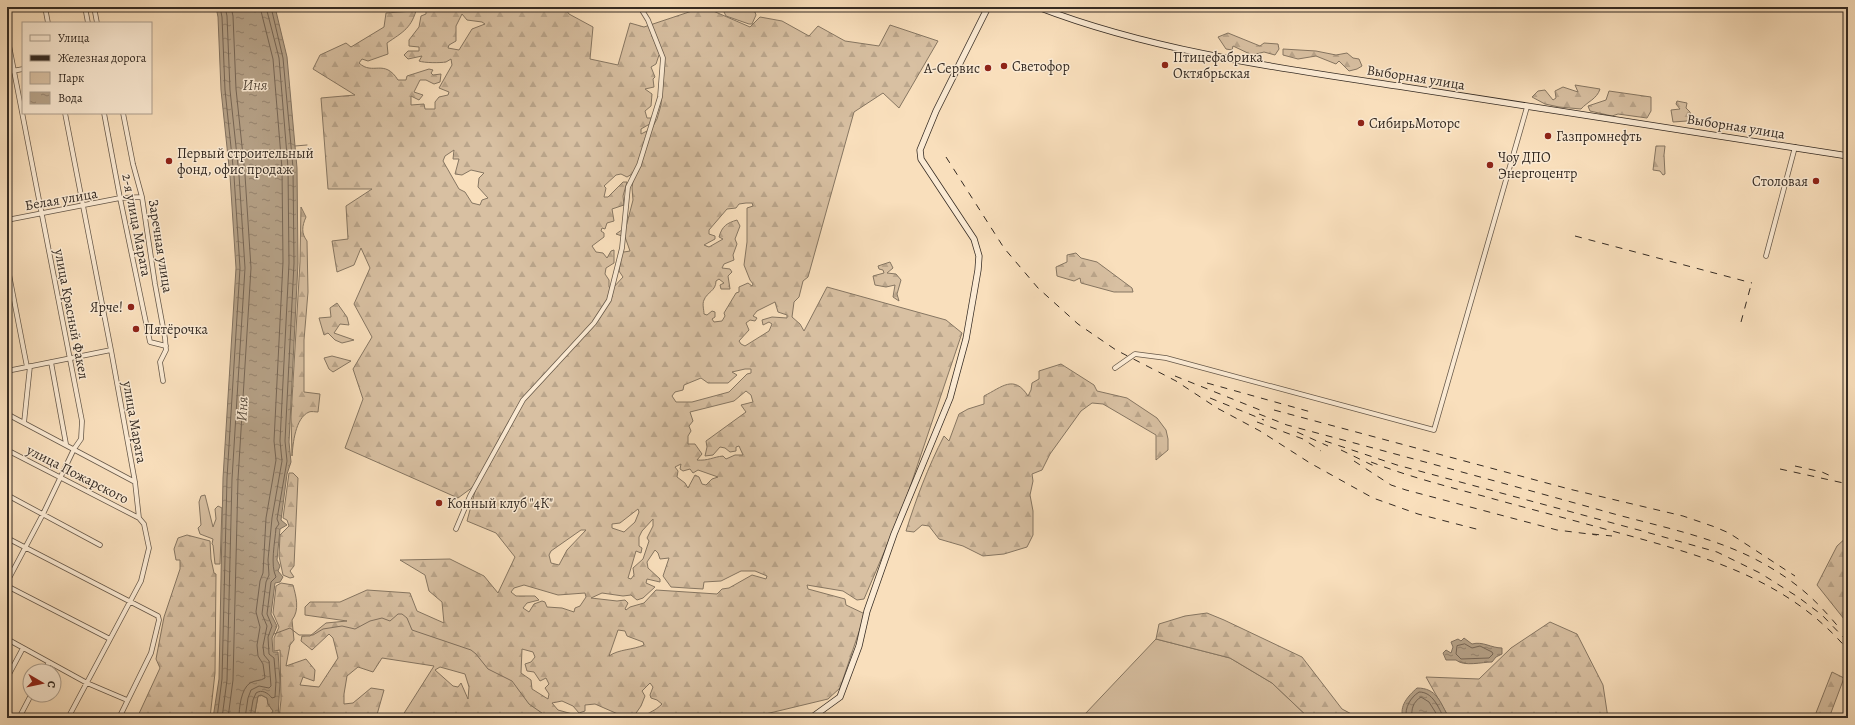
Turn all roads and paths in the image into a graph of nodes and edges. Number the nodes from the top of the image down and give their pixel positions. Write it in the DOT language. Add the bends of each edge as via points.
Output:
graph roads {
  1 [pos="45,7"];
  2 [pos="85,7"];
  3 [pos="94,7"];
  4 [pos="640,7"];
  5 [pos="981,7"];
  6 [pos="988,7"];
  7 [pos="1038,7"];
  8 [pos="48,22"];
  9 [pos="88,22"];
  10 [pos="97,22"];
  11 [pos="7,35"];
  12 [pos="22,69"];
  13 [pos="14,71"];
  14 [pos="7,72"];
  15 [pos="1527,106"];
  16 [pos="22,113"];
  17 [pos="22,114"];
  18 [pos="65,114"];
  19 [pos="104,114"];
  20 [pos="124,114"];
  21 [pos="1795,147"];
  22 [pos="1848,156"];
  23 [pos="142,197"];
  24 [pos="120,198"];
  25 [pos="83,206"];
  26 [pos="41,214"];
  27 [pos="7,220"];
  28 [pos="1766,256"];
  29 [pos="7,264"];
  30 [pos="166,346"];
  31 [pos="111,350"];
  32 [pos="70,359"];
  33 [pos="51,362"];
  34 [pos="28,366"];
  35 [pos="1115,368"];
  36 [pos="7,370"];
  37 [pos="163,381"];
  38 [pos="7,414"];
  39 [pos="24,423"];
  40 [pos="66,444"];
  41 [pos="74,449"];
  42 [pos="7,450"];
  43 [pos="61,478"];
  44 [pos="135,482"];
  45 [pos="7,495"];
  46 [pos="43,514"];
  47 [pos="139,518"];
  48 [pos="456,529"];
  49 [pos="7,538"];
  50 [pos="100,545"];
  51 [pos="26,548"];
  52 [pos="7,582"];
  53 [pos="7,586"];
  54 [pos="129,601"];
  55 [pos="7,639"];
  56 [pos="110,639"];
  57 [pos="23,648"];
  58 [pos="49,662"];
  59 [pos="7,678"];
  60 [pos="87,682"];
  61 [pos="127,700"];
  62 [pos="27,703"];
  63 [pos="19,718"];
  64 [pos="68,718"];
  65 [pos="118,718"];
  66 [pos="811,718"];
  1 -- 8 [label="street"];
  2 -- 9 [label="street"];
  3 -- 10 [label="street"];
  4 -- 48 [label="street" via="663,58 660,97 639,165 628,187 622,248 609,300 594,323 523,400 470,496"];
  5 -- 6 [label="main road"];
  6 -- 66 [label="main road" via="936,111 920,150 921,159 974,239 978,270 966,338 950,398 894,534 840,697"];
  7 -- 15 [label="main road, Выборная улица" via="1060,16 1157,43 1255,64"];
  11 -- 13 [label="street, улица Красный Факел"];
  12 -- 13 [label="street"];
  13 -- 14 [label="street"];
  13 -- 16 [label="street, улица Красный Факел"];
  15 -- 21 [label="main road, Выборная улица"];
  15 -- 35 [label="street" via="1434,430 1166,358 1135,354"];
  17 -- 26 [label="street, улица Красный Факел"];
  18 -- 25 [label="street, улица Марата"];
  19 -- 24 [label="street, 2-я улица Марата"];
  20 -- 23 [label="street, Заречная улица"];
  21 -- 22 [label="main road, Выборная улица"];
  21 -- 28 [label="street, Выборная улица"];
  23 -- 24 [label="street, Белая улица"];
  23 -- 30 [label="street, Заречная улица"];
  24 -- 25 [label="street, Белая улица"];
  24 -- 30 [label="street, 2-я улица Марата" via="150,342"];
  25 -- 26 [label="street, Белая улица"];
  25 -- 31 [label="street, улица Марата"];
  26 -- 27 [label="street, Белая улица"];
  26 -- 32 [label="street, улица Красный Факел"];
  29 -- 34 [label="street"];
  30 -- 37 [label="street, Заречная улица" via="160,362"];
  31 -- 32 [label="street"];
  31 -- 44 [label="street, улица Марата"];
  32 -- 33 [label="street"];
  32 -- 41 [label="street, улица Красный Факел" via="82,421 81,439"];
  33 -- 34 [label="street"];
  33 -- 40 [label="street"];
  34 -- 36 [label="street"];
  34 -- 39 [label="street"];
  38 -- 39 [label="street"];
  39 -- 40 [label="street"];
  40 -- 41 [label="street"];
  41 -- 43 [label="street, улица Красный Факел"];
  41 -- 44 [label="street"];
  42 -- 43 [label="street, улица Пожарского"];
  43 -- 46 [label="street, улица Красный Факел"];
  43 -- 47 [label="street, улица Пожарского"];
  44 -- 47 [label="street, улица Марата"];
  45 -- 46 [label="street"];
  46 -- 50 [label="street"];
  46 -- 51 [label="street, улица Красный Факел"];
  47 -- 54 [label="street, улица Марата" via="144,524 149,548 141,581"];
  49 -- 51 [label="street"];
  51 -- 52 [label="street, улица Красный Факел"];
  51 -- 54 [label="street"];
  53 -- 56 [label="street"];
  54 -- 56 [label="street, улица Марата"];
  54 -- 61 [label="street" via="155,614 159,620 151,653"];
  55 -- 57 [label="street"];
  56 -- 60 [label="street, улица Марата"];
  57 -- 58 [label="street"];
  57 -- 59 [label="street"];
  58 -- 60 [label="street"];
  60 -- 61 [label="street"];
  60 -- 64 [label="street, улица Марата"];
  61 -- 65 [label="street"];
  62 -- 63 [label="street"];
}
